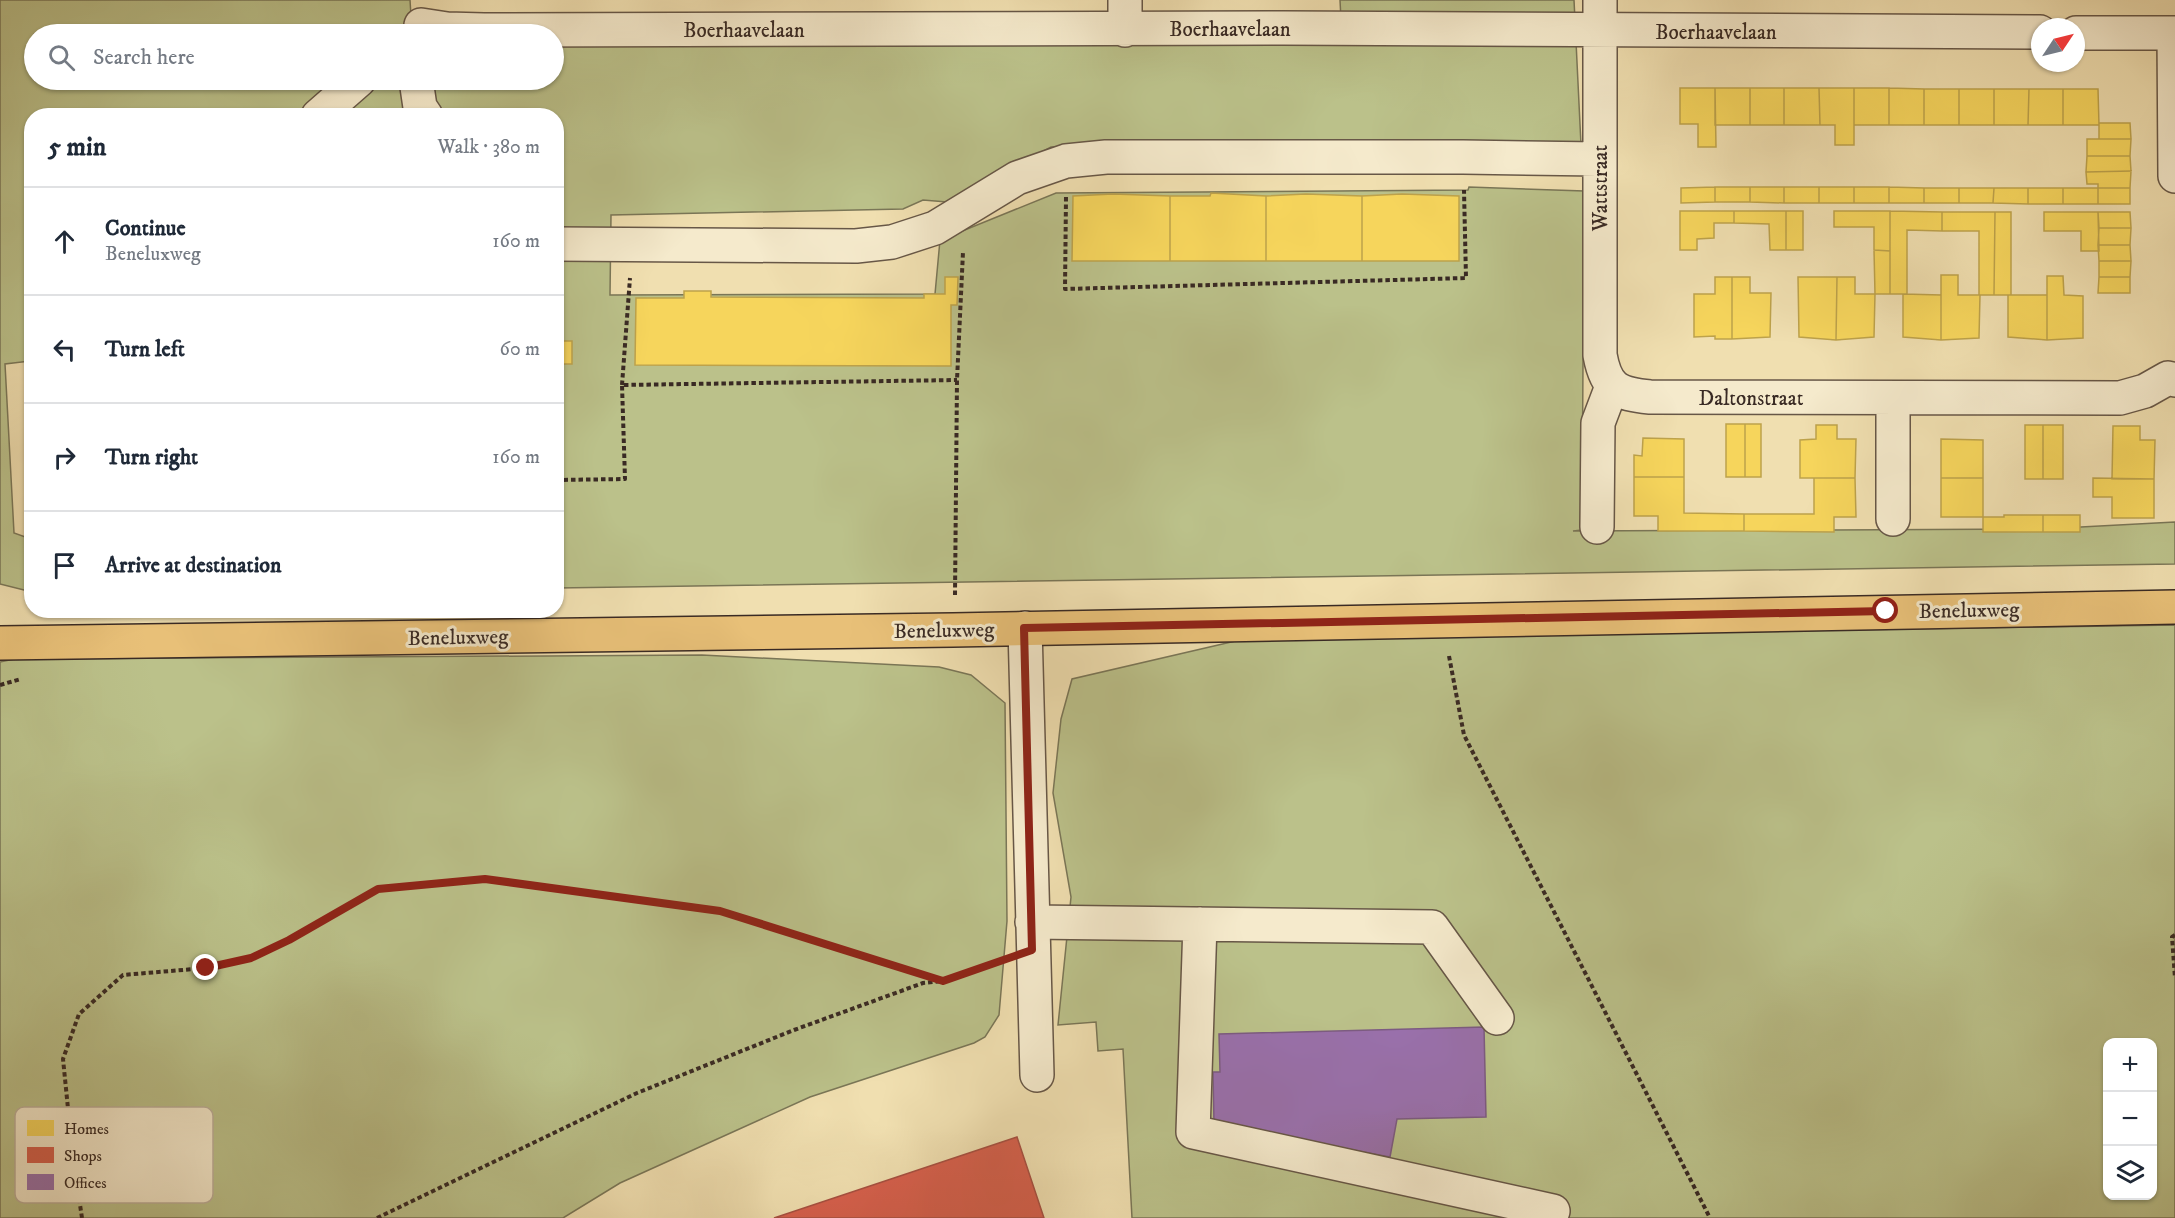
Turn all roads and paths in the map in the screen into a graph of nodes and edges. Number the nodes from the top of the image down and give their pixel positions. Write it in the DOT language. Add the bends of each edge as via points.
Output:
graph roads {
  1 [pos="1125,15"];
  2 [pos="1600,16"];
  3 [pos="564,28"];
  4 [pos="2031,32"];
  5 [pos="2085,33"];
  6 [pos="2175,33"];
  7 [pos="348,90"];
  8 [pos="417,90"];
  9 [pos="327,108"];
  10 [pos="421,108"];
  11 [pos="1463,157"];
  12 [pos="1599,159"];
  13 [pos="1066,161"];
  14 [pos="2175,176"];
  15 [pos="965,209"];
  16 [pos="564,244"];
  17 [pos="633,246"];
  18 [pos="2172,371"];
  19 [pos="957,380"];
  20 [pos="1608,381"];
  21 [pos="622,385"];
  22 [pos="1893,399"];
  23 [pos="564,480"];
  24 [pos="1893,519"];
  25 [pos="1597,527"];
  26 [pos="956,599"];
  27 [pos="2175,607"];
  28 [pos="1024,628"];
  29 [pos="0,643"];
  30 [pos="1448,652"];
  31 [pos="1200,924"];
  32 [pos="2175,935"];
  33 [pos="1032,936"];
  34 [pos="2175,978"];
  35 [pos="943,981"];
  36 [pos="1497,1018"];
  37 [pos="1038,1076"];
  38 [pos="68,1107"];
  39 [pos="80,1203"];
  40 [pos="1553,1211"];
  41 [pos="82,1218"];
  42 [pos="377,1218"];
  43 [pos="1710,1218"];
  1 -- 2 [label="street, Boerhaavelaan" via="1284,28"];
  1 -- 3 [label="street, Boerhaavelaan"];
  2 -- 4 [label="street, Boerhaavelaan"];
  2 -- 12 [label="street, Wattstraat"];
  5 -- 6 [label="street"];
  6 -- 14 [label="street"];
  7 -- 9 [label="street"];
  8 -- 10 [label="street"];
  11 -- 12 [label="street"];
  11 -- 13 [label="street"];
  11 -- 13 [label="path" via="1466,278 1065,289"];
  12 -- 20 [label="street, Wattstraat" via="1599,355"];
  13 -- 15 [label="street" via="1017,178"];
  15 -- 17 [label="street" via="935,228 892,242 856,246"];
  15 -- 19 [label="path"];
  16 -- 17 [label="street"];
  17 -- 21 [label="path"];
  18 -- 22 [label="street, Daltonstraat" via="2145,391 2120,398"];
  19 -- 21 [label="path"];
  19 -- 26 [label="path"];
  20 -- 22 [label="street, Daltonstraat" via="1628,395 1650,397"];
  20 -- 25 [label="street" via="1598,423"];
  21 -- 23 [label="path" via="625,479"];
  22 -- 24 [label="street"];
  27 -- 28 [label="main road, Beneluxweg"];
  28 -- 29 [label="main road, Beneluxweg"];
  28 -- 33 [label="street"];
  30 -- 43 [label="path" via="1464,735"];
  31 -- 33 [label="street"];
  31 -- 36 [label="street" via="1432,927"];
  31 -- 40 [label="street" via="1193,1132"];
  32 -- 34 [label="path"];
  33 -- 35 [label="path"];
  33 -- 37 [label="street"];
  35 -- 38 [label="path" via="720,911 485,879 378,889 251,958 206,968 123,975 80,1014 63,1059"];
  35 -- 42 [label="path" via="923,983 637,1093"];
  39 -- 41 [label="path"];
}
